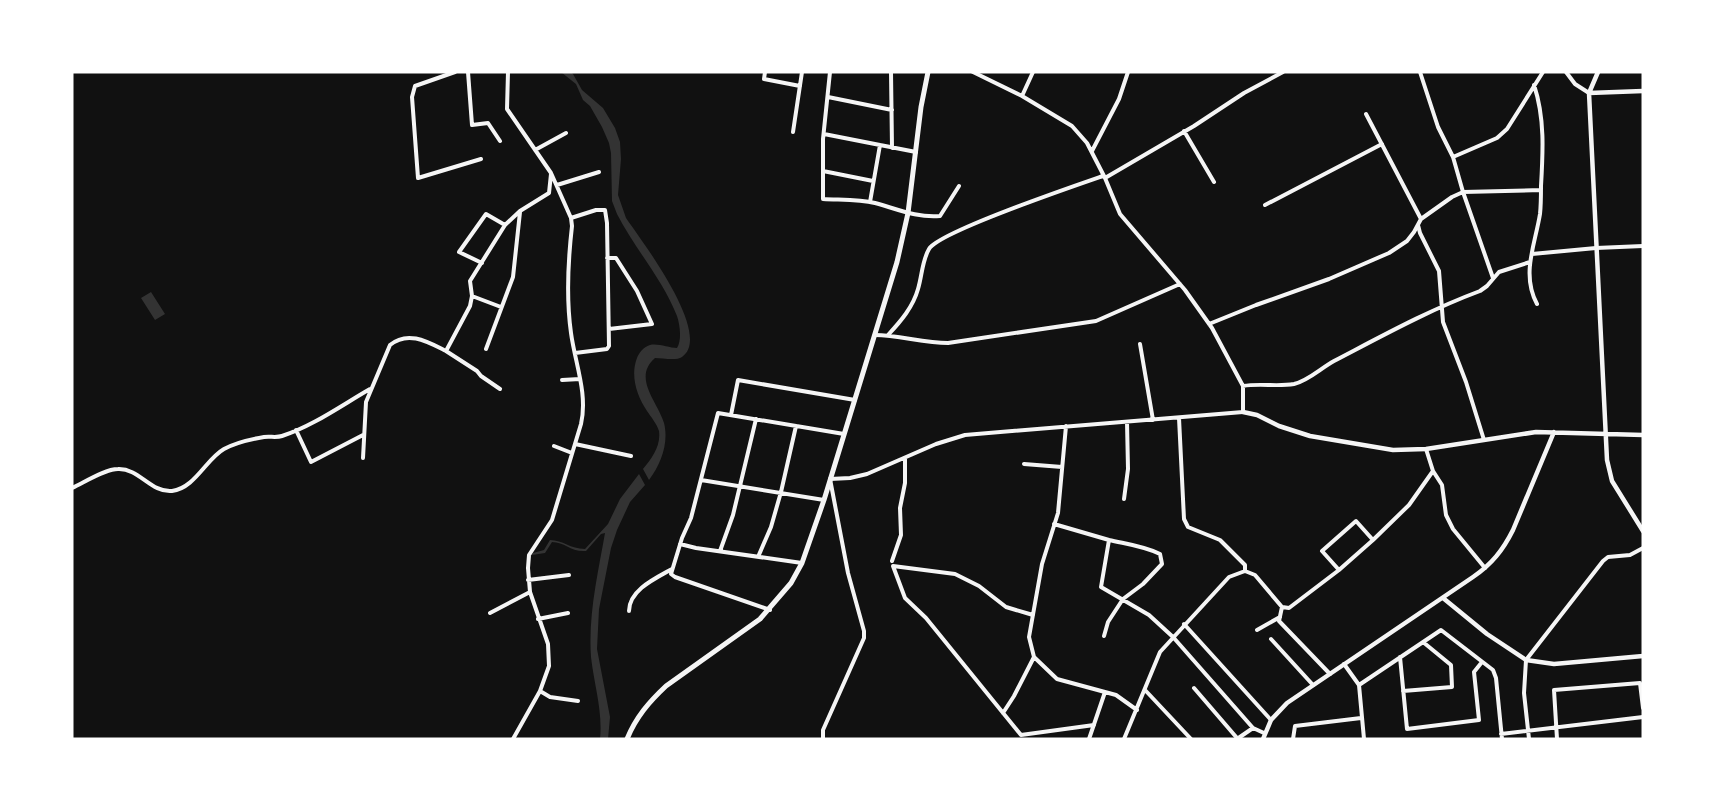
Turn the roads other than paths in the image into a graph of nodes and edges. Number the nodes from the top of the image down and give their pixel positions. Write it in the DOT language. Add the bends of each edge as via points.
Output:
graph roads {
  1 [pos="456,72"];
  2 [pos="468,72"];
  3 [pos="508,72"];
  4 [pos="765,72"];
  5 [pos="802,72"];
  6 [pos="831,72"];
  7 [pos="891,72"];
  8 [pos="928,72"];
  9 [pos="973,72"];
  10 [pos="1033,72"];
  11 [pos="1128,72"];
  12 [pos="1283,72"];
  13 [pos="1420,72"];
  14 [pos="1544,72"];
  15 [pos="1566,72"];
  16 [pos="1598,72"];
  17 [pos="1534,85"];
  18 [pos="800,86"];
  19 [pos="1643,91"];
  20 [pos="1589,93"];
  21 [pos="1022,96"];
  22 [pos="828,97"];
  23 [pos="892,110"];
  24 [pos="1366,114"];
  25 [pos="1184,131"];
  26 [pos="793,132"];
  27 [pos="566,133"];
  28 [pos="824,134"];
  29 [pos="500,141"];
  30 [pos="1382,144"];
  31 [pos="880,146"];
  32 [pos="892,148"];
  33 [pos="535,150"];
  34 [pos="916,152"];
  35 [pos="1091,152"];
  36 [pos="1453,157"];
  37 [pos="481,159"];
  38 [pos="823,171"];
  39 [pos="599,172"];
  40 [pos="551,174"];
  41 [pos="1104,177"];
  42 [pos="873,181"];
  43 [pos="1214,182"];
  44 [pos="557,185"];
  45 [pos="960,186"];
  46 [pos="1541,190"];
  47 [pos="1463,192"];
  48 [pos="870,202"];
  49 [pos="1265,205"];
  50 [pos="520,211"];
  51 [pos="908,213"];
  52 [pos="571,218"];
  53 [pos="1421,219"];
  54 [pos="1418,224"];
  55 [pos="505,225"];
  56 [pos="1643,246"];
  57 [pos="1596,248"];
  58 [pos="1532,254"];
  59 [pos="607,258"];
  60 [pos="1530,262"];
  61 [pos="482,263"];
  62 [pos="1494,279"];
  63 [pos="1180,284"];
  64 [pos="472,296"];
  65 [pos="1537,304"];
  66 [pos="1441,306"];
  67 [pos="501,307"];
  68 [pos="1209,324"];
  69 [pos="609,329"];
  70 [pos="875,335"];
  71 [pos="888,335"];
  72 [pos="1140,344"];
  73 [pos="486,349"];
  74 [pos="446,351"];
  75 [pos="575,353"];
  76 [pos="580,379"];
  77 [pos="562,380"];
  78 [pos="1243,386"];
  79 [pos="500,388"];
  80 [pos="370,389"];
  81 [pos="855,400"];
  82 [pos="1243,412"];
  83 [pos="730,415"];
  84 [pos="1179,418"];
  85 [pos="756,419"];
  86 [pos="1153,420"];
  87 [pos="1127,422"];
  88 [pos="796,426"];
  89 [pos="1066,426"];
  90 [pos="296,430"];
  91 [pos="1554,432"];
  92 [pos="844,434"];
  93 [pos="364,435"];
  94 [pos="1605,435"];
  95 [pos="1643,435"];
  96 [pos="1484,440"];
  97 [pos="575,444"];
  98 [pos="554,446"];
  99 [pos="1426,449"];
  100 [pos="572,453"];
  101 [pos="631,456"];
  102 [pos="363,458"];
  103 [pos="906,458"];
  104 [pos="1024,464"];
  105 [pos="1062,466"];
  106 [pos="1433,471"];
  107 [pos="830,479"];
  108 [pos="701,480"];
  109 [pos="740,487"];
  110 [pos="72,488"];
  111 [pos="781,492"];
  112 [pos="1124,499"];
  113 [pos="824,500"];
  114 [pos="1054,524"];
  115 [pos="1643,531"];
  116 [pos="1109,540"];
  117 [pos="1373,540"];
  118 [pos="680,544"];
  119 [pos="1643,548"];
  120 [pos="720,551"];
  121 [pos="758,557"];
  122 [pos="892,561"];
  123 [pos="802,563"];
  124 [pos="673,568"];
  125 [pos="1485,569"];
  126 [pos="1339,570"];
  127 [pos="1245,571"];
  128 [pos="569,575"];
  129 [pos="528,580"];
  130 [pos="530,592"];
  131 [pos="1123,598"];
  132 [pos="1443,598"];
  133 [pos="1282,607"];
  134 [pos="770,610"];
  135 [pos="629,611"];
  136 [pos="490,613"];
  137 [pos="568,613"];
  138 [pos="1033,615"];
  139 [pos="1280,616"];
  140 [pos="538,619"];
  141 [pos="1184,624"];
  142 [pos="1257,630"];
  143 [pos="1104,636"];
  144 [pos="1173,637"];
  145 [pos="1271,639"];
  146 [pos="1422,642"];
  147 [pos="1643,656"];
  148 [pos="1034,657"];
  149 [pos="1400,657"];
  150 [pos="1526,660"];
  151 [pos="1482,662"];
  152 [pos="1344,664"];
  153 [pos="1330,674"];
  154 [pos="1359,685"];
  155 [pos="1313,686"];
  156 [pos="1194,688"];
  157 [pos="1145,690"];
  158 [pos="540,691"];
  159 [pos="1403,691"];
  160 [pos="1105,692"];
  161 [pos="578,701"];
  162 [pos="1643,708"];
  163 [pos="1137,710"];
  164 [pos="1003,713"];
  165 [pos="1643,717"];
  166 [pos="1361,718"];
  167 [pos="1271,720"];
  168 [pos="1094,725"];
  169 [pos="1556,727"];
  170 [pos="1252,728"];
  171 [pos="1528,730"];
  172 [pos="1264,736"];
  173 [pos="1501,736"];
  174 [pos="513,739"];
  175 [pos="627,739"];
  176 [pos="823,739"];
  177 [pos="1089,739"];
  178 [pos="1124,739"];
  179 [pos="1191,739"];
  180 [pos="1237,739"];
  181 [pos="1293,739"];
  182 [pos="1364,739"];
  183 [pos="1528,739"];
  184 [pos="1557,739"];
  1 -- 37 [label="street" via="415,86 412,97 418,178"];
  2 -- 29 [label="street" via="472,125 488,123"];
  3 -- 33 [label="street" via="507,109"];
  4 -- 18 [label="street" via="764,79"];
  5 -- 18 [label="street"];
  6 -- 22 [label="street"];
  7 -- 23 [label="street"];
  8 -- 34 [label="main road"];
  9 -- 21 [label="street"];
  10 -- 21 [label="street"];
  11 -- 35 [label="street" via="1119,99"];
  12 -- 25 [label="street"];
  13 -- 36 [label="street" via="1438,127"];
  14 -- 17 [label="street"];
  15 -- 20 [label="street"];
  16 -- 20 [label="street"];
  17 -- 36 [label="street" via="1507,129 1497,138"];
  17 -- 46 [label="street" via="1542,117"];
  18 -- 26 [label="street"];
  19 -- 20 [label="street"];
  20 -- 57 [label="street"];
  21 -- 35 [label="street" via="1072,126"];
  22 -- 23 [label="street"];
  22 -- 28 [label="street"];
  23 -- 32 [label="street"];
  24 -- 30 [label="street"];
  25 -- 41 [label="street"];
  25 -- 43 [label="street"];
  27 -- 33 [label="street"];
  28 -- 31 [label="street"];
  28 -- 38 [label="street"];
  30 -- 49 [label="street"];
  30 -- 53 [label="street"];
  31 -- 32 [label="street"];
  31 -- 42 [label="street"];
  32 -- 34 [label="street"];
  33 -- 40 [label="street"];
  34 -- 51 [label="main road"];
  35 -- 41 [label="street"];
  36 -- 47 [label="street"];
  38 -- 42 [label="street"];
  38 -- 48 [label="street" via="823,199"];
  39 -- 44 [label="street"];
  40 -- 44 [label="street"];
  40 -- 50 [label="street" via="549,193"];
  41 -- 63 [label="street" via="1120,213"];
  41 -- 71 [label="street" via="994,216 930,247 918,290 904,319"];
  42 -- 48 [label="street"];
  44 -- 52 [label="street"];
  45 -- 51 [label="street" via="940,216"];
  46 -- 47 [label="street"];
  46 -- 58 [label="street"];
  47 -- 53 [label="street"];
  47 -- 62 [label="street"];
  48 -- 51 [label="street"];
  50 -- 55 [label="street"];
  50 -- 67 [label="street" via="513,277"];
  51 -- 70 [label="main road"];
  52 -- 59 [label="street" via="605,210"];
  52 -- 75 [label="street" via="568,279 570,332"];
  53 -- 54 [label="street"];
  54 -- 66 [label="street" via="1439,271"];
  54 -- 68 [label="street" via="1407,241 1389,253"];
  55 -- 61 [label="street"];
  55 -- 61 [label="street" via="486,214 459,252"];
  56 -- 57 [label="street"];
  57 -- 58 [label="street"];
  57 -- 94 [label="street"];
  58 -- 60 [label="street"];
  59 -- 69 [label="street"];
  59 -- 69 [label="street" via="616,258 652,324"];
  60 -- 62 [label="street" via="1499,272"];
  60 -- 65 [label="street" via="1531,293"];
  61 -- 64 [label="street" via="470,281"];
  62 -- 66 [label="street" via="1480,291"];
  63 -- 68 [label="street"];
  63 -- 71 [label="street" via="1096,321 948,344"];
  64 -- 67 [label="street"];
  64 -- 74 [label="street"];
  66 -- 78 [label="street" via="1302,381"];
  66 -- 96 [label="street" via="1449,341"];
  67 -- 73 [label="street"];
  68 -- 78 [label="street"];
  69 -- 75 [label="street" via="608,349"];
  70 -- 71 [label="street"];
  70 -- 81 [label="main road"];
  72 -- 86 [label="street"];
  74 -- 79 [label="street"];
  74 -- 80 [label="street" via="425,340 397,340 390,345"];
  75 -- 76 [label="street"];
  76 -- 77 [label="street"];
  76 -- 97 [label="street" via="583,413"];
  78 -- 82 [label="street"];
  80 -- 90 [label="street"];
  80 -- 93 [label="street"];
  81 -- 83 [label="street" via="738,380"];
  81 -- 92 [label="main road"];
  82 -- 84 [label="street"];
  82 -- 99 [label="street" via="1310,436 1393,450"];
  83 -- 85 [label="street"];
  83 -- 108 [label="street" via="718,413"];
  84 -- 86 [label="street"];
  84 -- 127 [label="street" via="1184,519 1188,526 1220,540 1245,565"];
  85 -- 88 [label="street"];
  85 -- 109 [label="street"];
  86 -- 87 [label="street"];
  87 -- 89 [label="street"];
  87 -- 112 [label="street"];
  88 -- 92 [label="street"];
  88 -- 111 [label="street"];
  89 -- 103 [label="street" via="965,435"];
  89 -- 105 [label="street"];
  90 -- 93 [label="street" via="311,462"];
  90 -- 110 [label="street" via="229,447 189,482 171,491 159,489 137,473 120,468"];
  91 -- 94 [label="street"];
  91 -- 96 [label="street"];
  91 -- 125 [label="street" via="1507,543"];
  92 -- 107 [label="main road"];
  93 -- 102 [label="street"];
  94 -- 95 [label="street"];
  94 -- 115 [label="street" via="1612,481"];
  96 -- 99 [label="street"];
  97 -- 100 [label="street"];
  97 -- 101 [label="street"];
  98 -- 100 [label="street"];
  99 -- 106 [label="street"];
  100 -- 129 [label="street" via="552,520 529,555"];
  103 -- 107 [label="street" via="867,474"];
  103 -- 122 [label="street" via="901,535"];
  104 -- 105 [label="street"];
  105 -- 114 [label="street"];
  106 -- 117 [label="street" via="1409,505"];
  106 -- 125 [label="street" via="1442,485 1446,515 1453,529"];
  107 -- 113 [label="main road"];
  107 -- 176 [label="street" via="864,638 823,730"];
  108 -- 109 [label="street"];
  108 -- 118 [label="street"];
  109 -- 111 [label="street"];
  109 -- 120 [label="street"];
  111 -- 113 [label="street"];
  111 -- 121 [label="street"];
  113 -- 123 [label="main road"];
  114 -- 116 [label="street"];
  114 -- 138 [label="street"];
  116 -- 131 [label="street" via="1101,587"];
  116 -- 131 [label="street" via="1160,554 1162,564"];
  117 -- 126 [label="street"];
  117 -- 126 [label="street" via="1356,521 1322,551"];
  118 -- 120 [label="street"];
  118 -- 124 [label="street"];
  119 -- 150 [label="street" via="1603,561"];
  120 -- 121 [label="street"];
  121 -- 123 [label="street"];
  123 -- 134 [label="main road"];
  124 -- 134 [label="street" via="671,574 675,577"];
  124 -- 135 [label="street" via="636,592"];
  125 -- 132 [label="street"];
  126 -- 133 [label="street" via="1288,608"];
  127 -- 133 [label="street" via="1255,575"];
  127 -- 141 [label="street" via="1229,577"];
  128 -- 129 [label="street"];
  129 -- 130 [label="street"];
  130 -- 136 [label="street"];
  130 -- 140 [label="street"];
  131 -- 143 [label="street"];
  131 -- 144 [label="street"];
  132 -- 150 [label="street"];
  132 -- 152 [label="street"];
  133 -- 139 [label="street"];
  134 -- 175 [label="main road" via="666,686 645,707"];
  137 -- 140 [label="street"];
  138 -- 148 [label="street" via="1029,637"];
  138 -- 164 [label="street" via="1006,607 955,574 893,566 906,598"];
  139 -- 142 [label="street"];
  139 -- 153 [label="street" via="1279,621"];
  140 -- 158 [label="street" via="549,656"];
  141 -- 144 [label="street"];
  141 -- 167 [label="street"];
  144 -- 157 [label="street" via="1160,652"];
  144 -- 170 [label="street"];
  145 -- 155 [label="street"];
  146 -- 149 [label="street"];
  146 -- 151 [label="street" via="1441,630"];
  146 -- 159 [label="street" via="1451,665 1452,687"];
  147 -- 150 [label="street" via="1554,664"];
  148 -- 160 [label="street" via="1057,679"];
  148 -- 164 [label="street"];
  149 -- 154 [label="street"];
  149 -- 159 [label="street"];
  150 -- 171 [label="street"];
  151 -- 159 [label="street" via="1474,672 1479,720 1407,729"];
  151 -- 173 [label="street" via="1493,670 1496,678"];
  152 -- 153 [label="street"];
  152 -- 154 [label="street"];
  153 -- 155 [label="street"];
  154 -- 166 [label="street"];
  155 -- 167 [label="street" via="1287,703"];
  156 -- 180 [label="street"];
  157 -- 163 [label="street"];
  157 -- 179 [label="street"];
  158 -- 161 [label="street" via="550,697"];
  158 -- 174 [label="street"];
  160 -- 163 [label="street"];
  160 -- 168 [label="street"];
  162 -- 169 [label="street" via="1640,683 1554,690"];
  163 -- 178 [label="street"];
  164 -- 168 [label="street" via="1021,735"];
  165 -- 169 [label="street"];
  166 -- 181 [label="street" via="1295,726"];
  166 -- 182 [label="street"];
  167 -- 172 [label="street"];
  168 -- 177 [label="street"];
  169 -- 171 [label="street"];
  169 -- 184 [label="street"];
  170 -- 172 [label="street"];
  170 -- 180 [label="street"];
  171 -- 173 [label="street"];
  171 -- 183 [label="street"];
}
